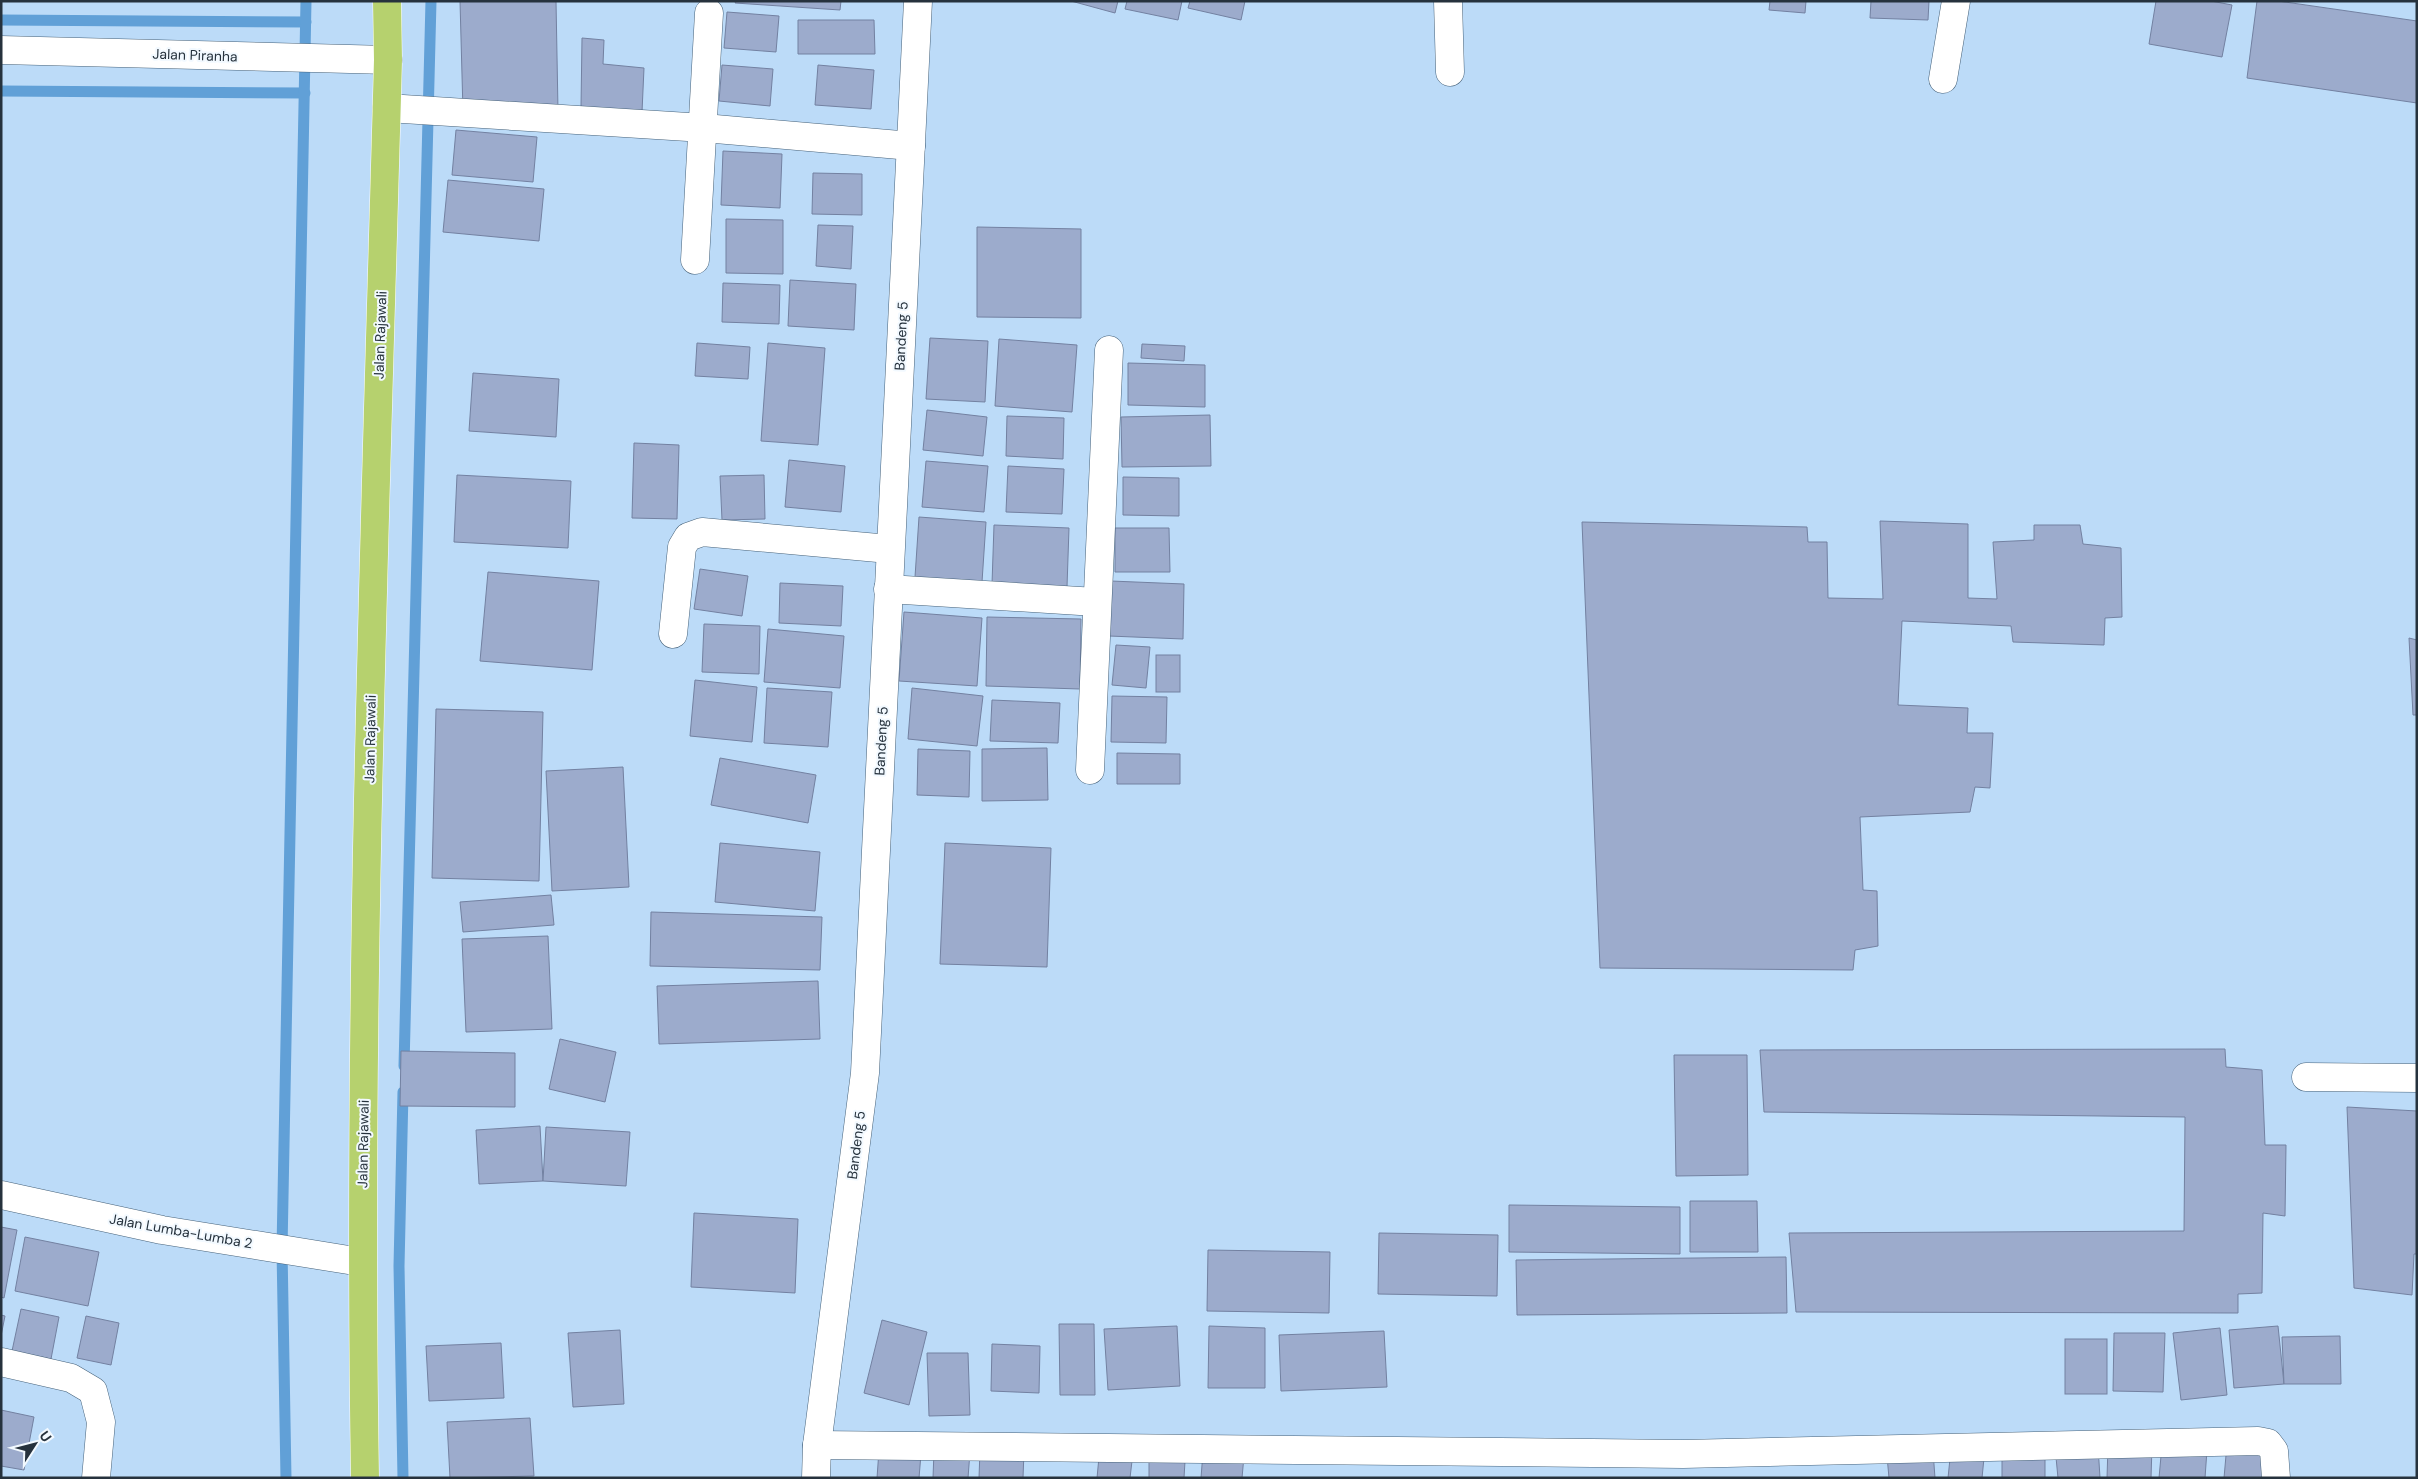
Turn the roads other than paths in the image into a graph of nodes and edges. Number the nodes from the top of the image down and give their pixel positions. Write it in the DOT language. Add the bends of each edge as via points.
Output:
graph roads {
  1 [pos="387,1"];
  2 [pos="918,1"];
  3 [pos="1448,1"];
  4 [pos="1956,1"];
  5 [pos="709,13"];
  6 [pos="1,50"];
  7 [pos="388,60"];
  8 [pos="1450,72"];
  9 [pos="1943,79"];
  10 [pos="387,108"];
  11 [pos="704,128"];
  12 [pos="911,146"];
  13 [pos="695,260"];
  14 [pos="1109,350"];
  15 [pos="890,549"];
  16 [pos="888,589"];
  17 [pos="1096,602"];
  18 [pos="672,634"];
  19 [pos="1090,770"];
  20 [pos="2306,1077"];
  21 [pos="2417,1078"];
  22 [pos="1,1195"];
  23 [pos="361,1262"];
  24 [pos="1,1362"];
  25 [pos="817,1445"];
  26 [pos="96,1478"];
  27 [pos="365,1478"];
  28 [pos="816,1478"];
  29 [pos="2276,1478"];
  1 -- 7 [label="main road, Jalan Rajawali"];
  2 -- 12 [label="street, Bandeng 5"];
  3 -- 8 [label="street"];
  4 -- 9 [label="street"];
  5 -- 11 [label="street"];
  6 -- 7 [label="street, Jalan Piranha"];
  7 -- 10 [label="main road, Jalan Rajawali"];
  10 -- 11 [label="street"];
  10 -- 23 [label="main road, Jalan Rajawali" via="371,644"];
  11 -- 12 [label="street"];
  11 -- 13 [label="street"];
  12 -- 15 [label="street, Bandeng 5"];
  14 -- 17 [label="street"];
  15 -- 16 [label="street, Bandeng 5"];
  15 -- 18 [label="street" via="702,532 688,537 682,547"];
  16 -- 17 [label="street"];
  16 -- 25 [label="street, Bandeng 5" via="865,1073"];
  17 -- 19 [label="street"];
  20 -- 21 [label="street"];
  22 -- 23 [label="street, Jalan Lumba-Lumba 2" via="162,1230"];
  23 -- 27 [label="main road, Jalan Rajawali"];
  24 -- 26 [label="street" via="72,1378 93,1391 101,1422"];
  25 -- 28 [label="street, Bandeng 5"];
  25 -- 29 [label="street" via="1684,1454 2258,1440 2268,1443 2274,1452"];
}
